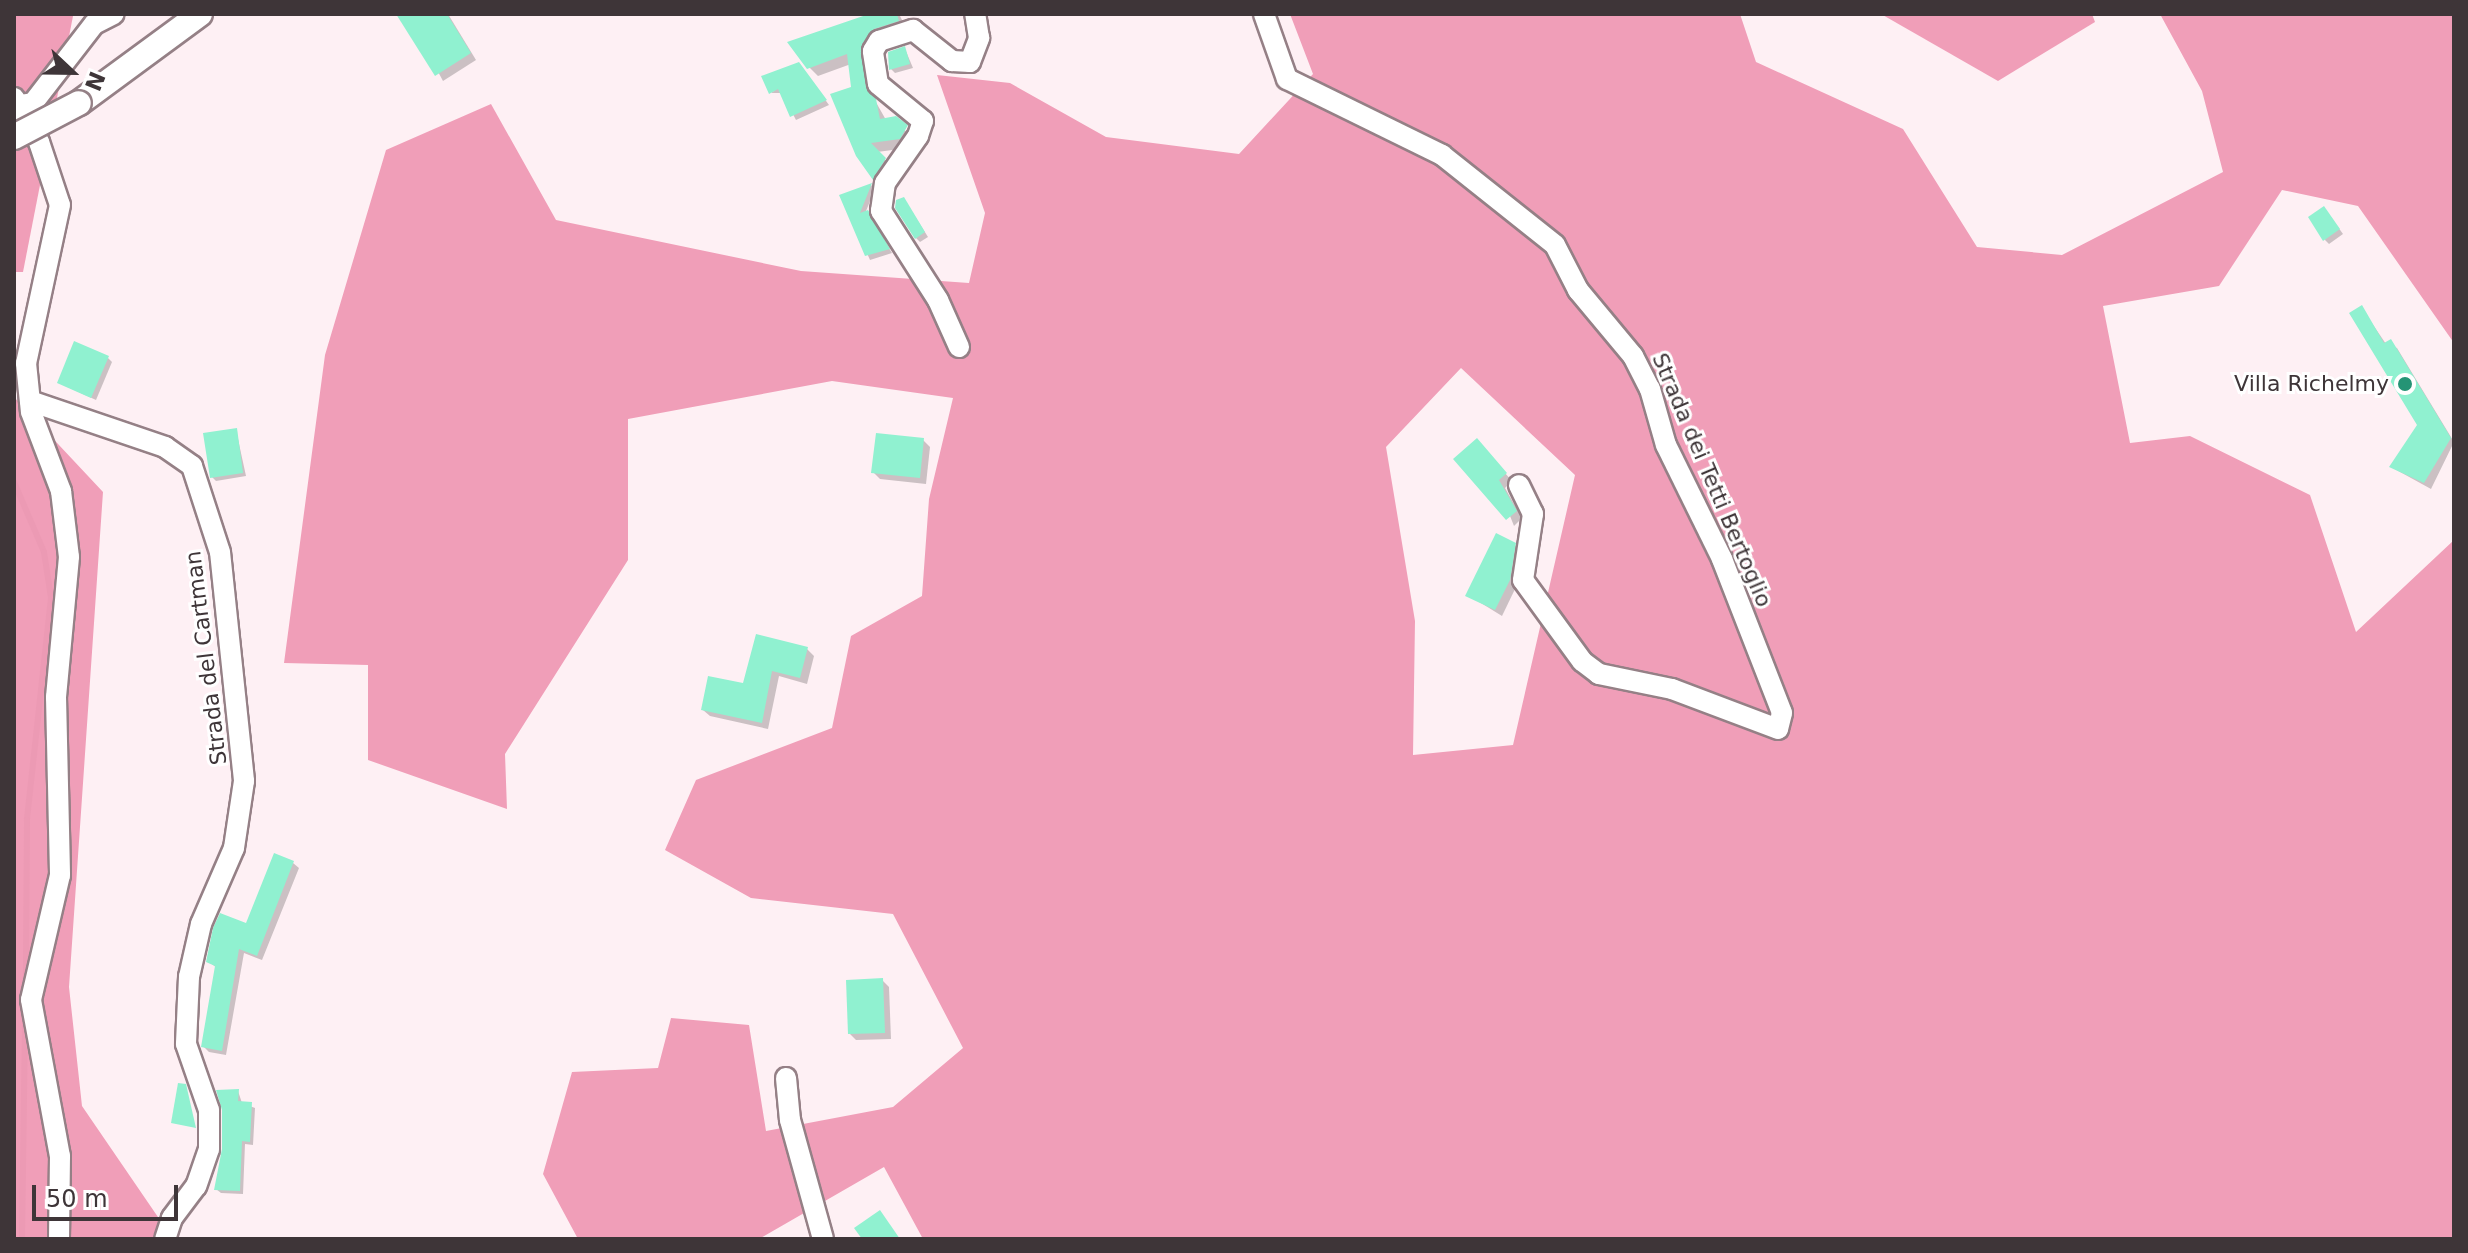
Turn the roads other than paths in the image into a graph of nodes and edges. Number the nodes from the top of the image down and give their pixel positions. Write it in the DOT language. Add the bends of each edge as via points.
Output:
graph roads {
  1 [pos="114,14"];
  2 [pos="200,14"];
  3 [pos="975,14"];
  4 [pos="1264,14"];
  5 [pos="17,102"];
  6 [pos="14,137"];
  7 [pos="959,347"];
  8 [pos="30,401"];
  9 [pos="1519,485"];
  10 [pos="786,1078"];
  11 [pos="59,1239"];
  12 [pos="165,1239"];
  13 [pos="823,1239"];
  1 -- 5 [label="street" via="94,24 33,103"];
  2 -- 6 [label="main road, bridge" via="79,103"];
  3 -- 7 [label="street" via="979,38 970,62 952,61 913,30 879,41 873,51 878,84 923,121 885,183 881,211 938,300"];
  4 -- 9 [label="street, Strada dei Tetti Bertoglio" via="1287,79 1442,155 1555,245 1578,290 1633,356 1650,389 1666,445 1722,559 1782,713 1778,729 1672,689 1599,674 1582,661 1523,580 1533,514"];
  5 -- 8 [label="street" via="60,205 26,363"];
  8 -- 11 [label="street" via="61,491 69,557 56,697 60,875 31,1000 60,1156"];
  8 -- 12 [label="street, Strada del Cartman" via="165,447 192,466 220,552 244,781 234,848 201,924 189,977 186,1044 209,1110 209,1149"];
  10 -- 13 [label="street" via="790,1120"];
}
